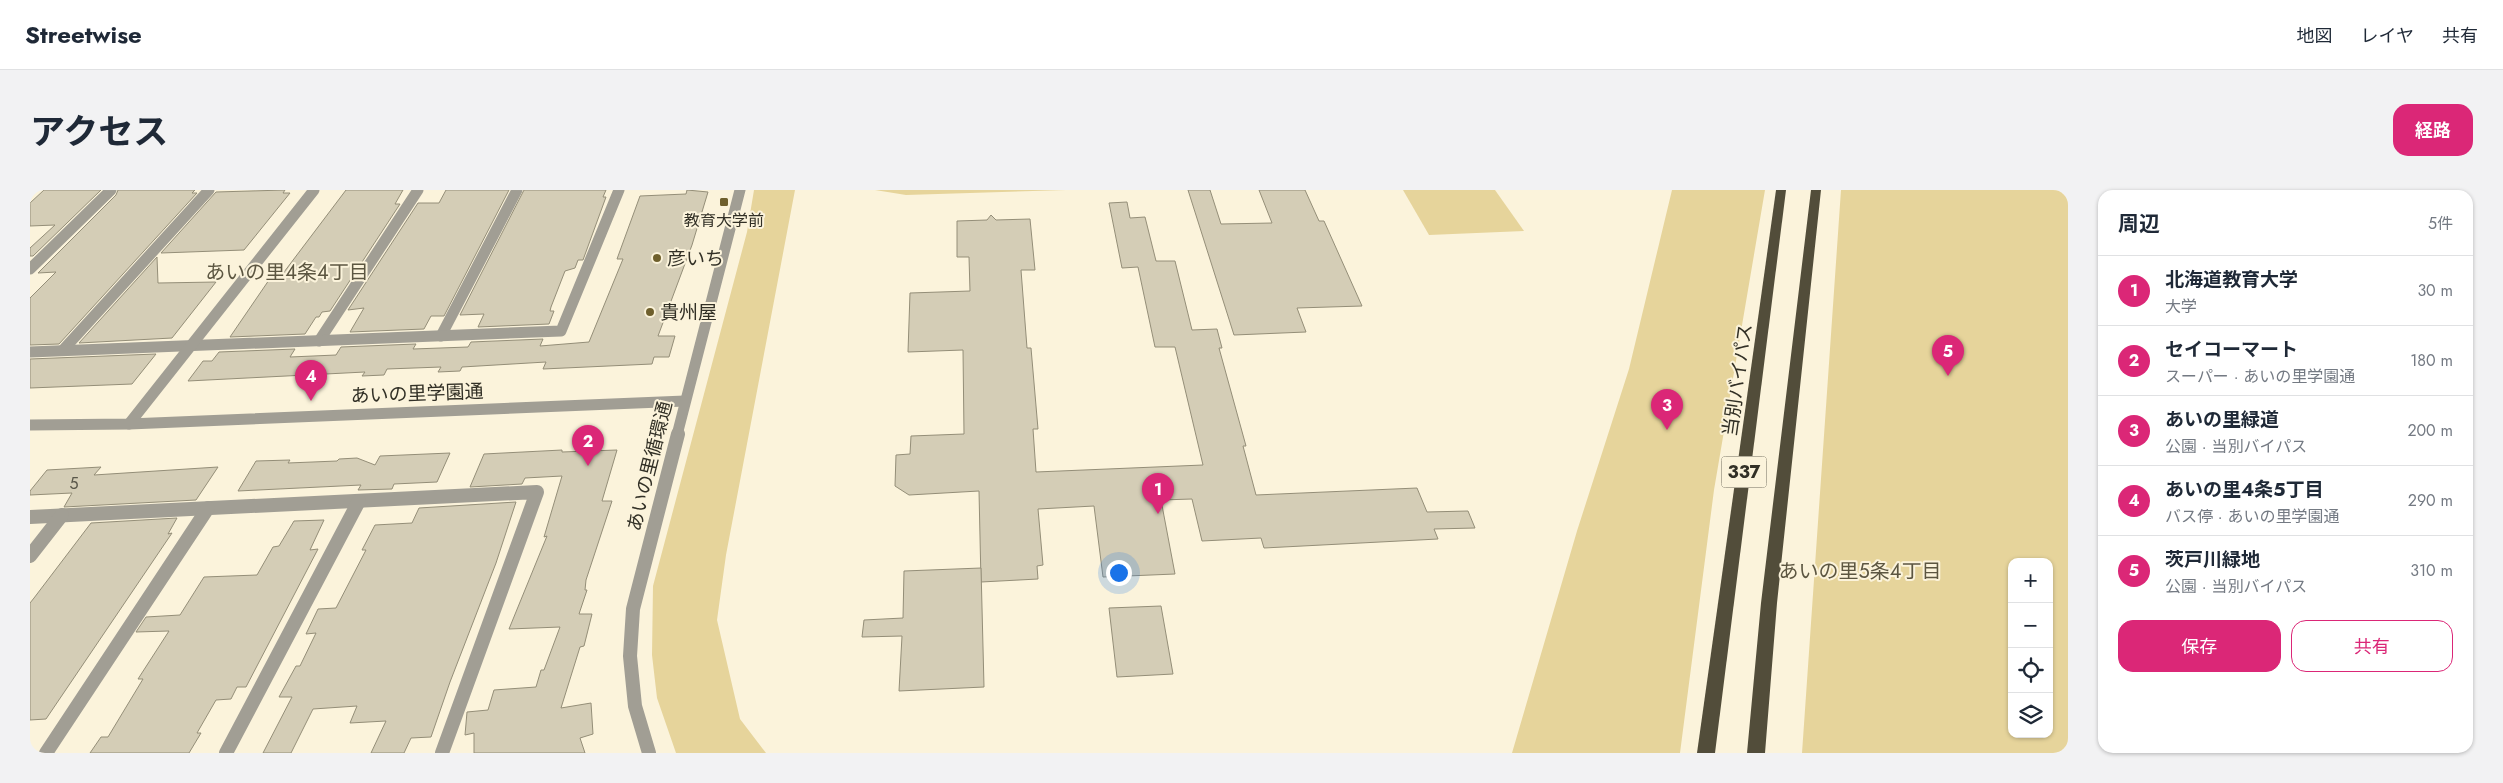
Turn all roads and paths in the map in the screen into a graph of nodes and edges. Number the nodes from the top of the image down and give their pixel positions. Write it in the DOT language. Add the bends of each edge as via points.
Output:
graph roads {
  1 [pos="111,190"];
  2 [pos="209,190"];
  3 [pos="314,190"];
  4 [pos="418,190"];
  5 [pos="517,190"];
  6 [pos="619,190"];
  7 [pos="740,190"];
  8 [pos="1781,190"];
  9 [pos="1816,190"];
  10 [pos="30,269"];
  11 [pos="441,336"];
  12 [pos="319,341"];
  13 [pos="191,347"];
  14 [pos="63,350"];
  15 [pos="30,352"];
  16 [pos="685,401"];
  17 [pos="129,424"];
  18 [pos="30,425"];
  19 [pos="359,501"];
  20 [pos="208,508"];
  21 [pos="62,515"];
  22 [pos="30,517"];
  23 [pos="30,556"];
  24 [pos="46,753"];
  25 [pos="226,753"];
  26 [pos="442,753"];
  27 [pos="650,753"];
  28 [pos="1706,753"];
  29 [pos="1756,753"];
  1 -- 10 [label="street"];
  2 -- 14 [label="street"];
  3 -- 13 [label="street"];
  4 -- 12 [label="street"];
  5 -- 11 [label="street"];
  6 -- 11 [label="street" via="560,331"];
  7 -- 16 [label="street, あいの里循環通"];
  8 -- 28 [label="highway, 当別バイパス / 337"];
  9 -- 29 [label="highway, 337" via="1769,603"];
  11 -- 12 [label="street"];
  12 -- 13 [label="street"];
  13 -- 14 [label="street"];
  13 -- 17 [label="street"];
  14 -- 15 [label="street"];
  16 -- 17 [label="street, あいの里学園通"];
  16 -- 27 [label="street, あいの里循環通" via="633,609 630,656 635,706"];
  17 -- 18 [label="street, あいの里学園通"];
  19 -- 20 [label="street"];
  19 -- 25 [label="street"];
  19 -- 26 [label="street" via="537,492"];
  20 -- 21 [label="street"];
  20 -- 24 [label="street"];
  21 -- 22 [label="street"];
  21 -- 23 [label="street"];
}
